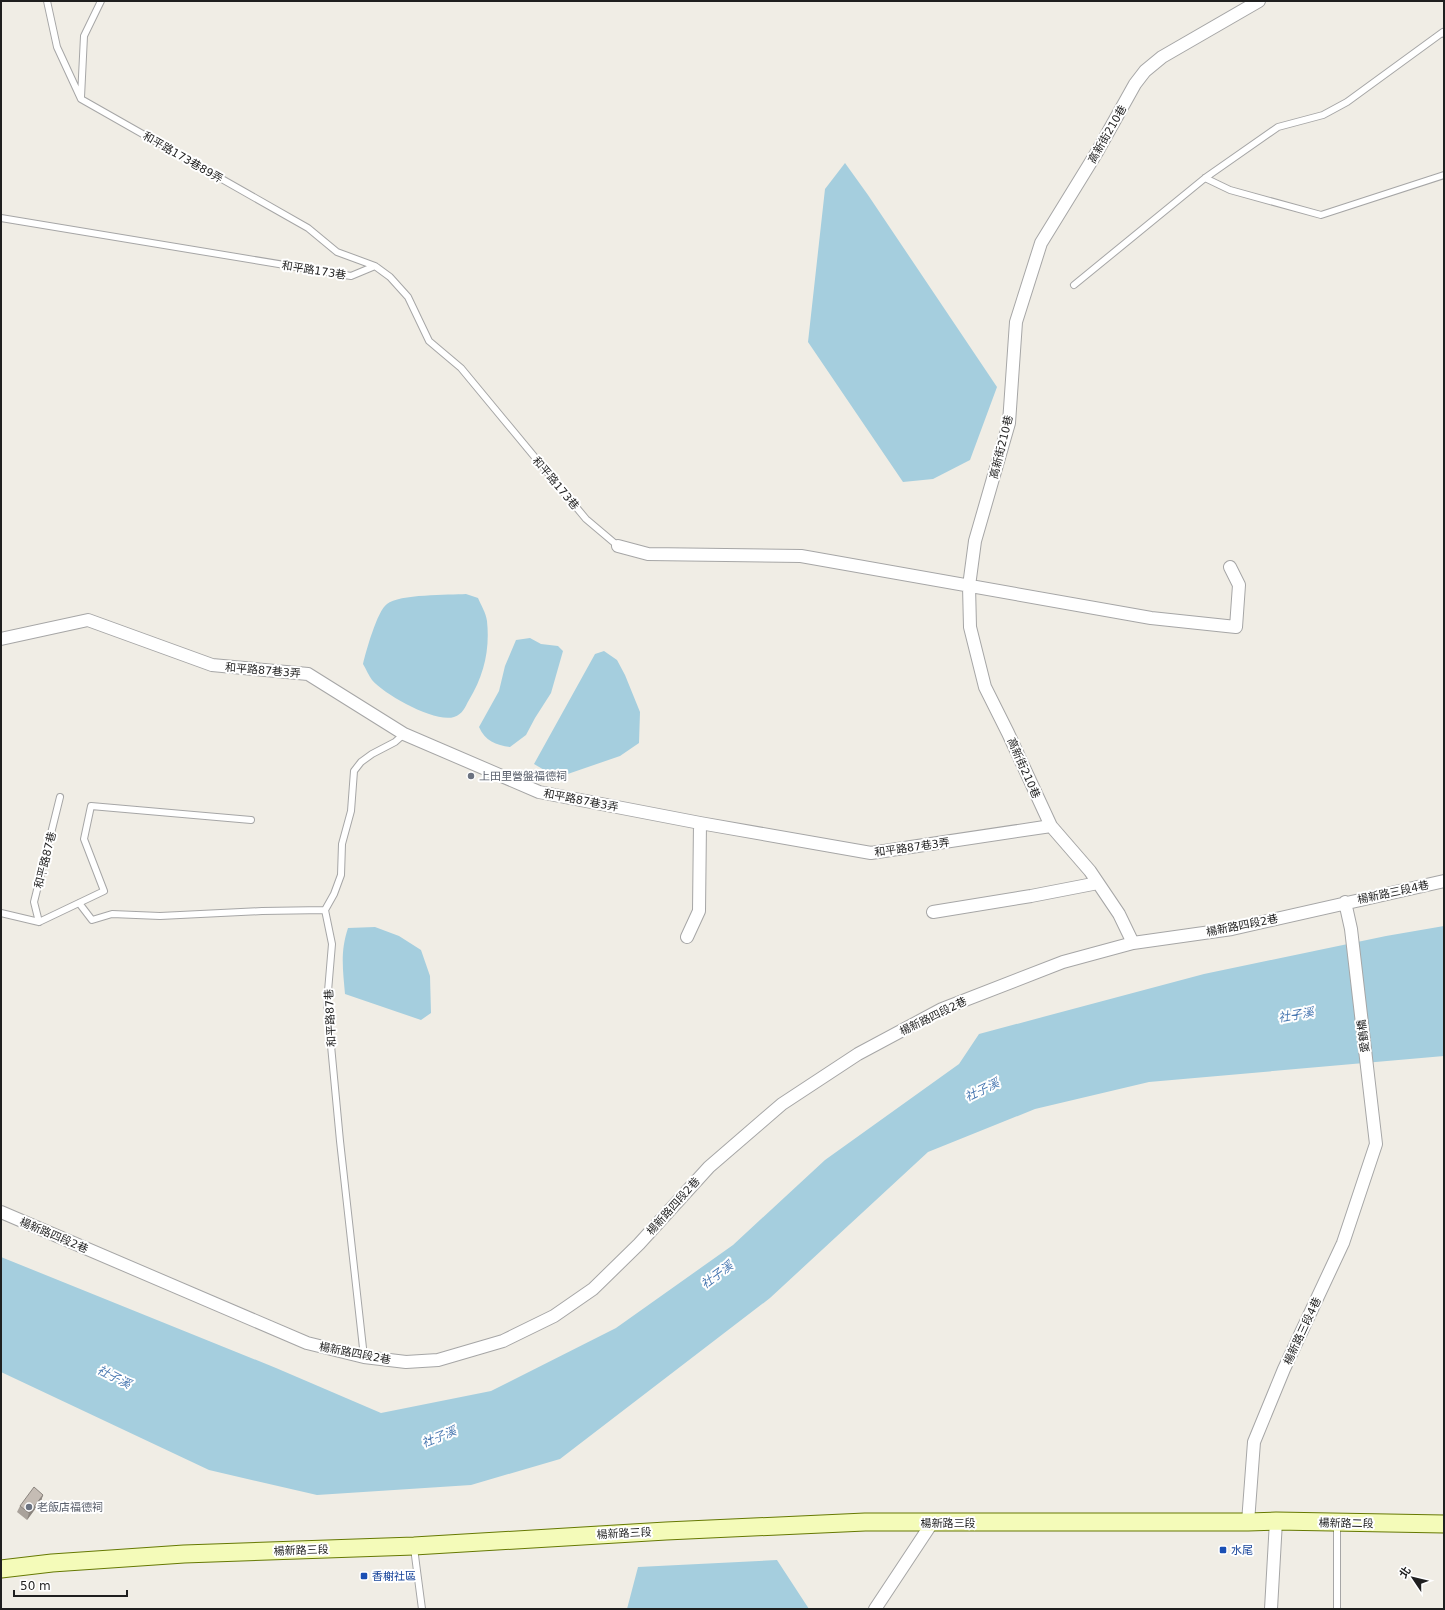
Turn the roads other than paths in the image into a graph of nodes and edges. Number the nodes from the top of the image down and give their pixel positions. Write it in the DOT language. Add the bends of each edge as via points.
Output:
graph roads {
  1 [pos="47,1"];
  2 [pos="101,1"];
  3 [pos="1259,1"];
  4 [pos="1444,34"];
  5 [pos="81,99"];
  6 [pos="1444,175"];
  7 [pos="1205,178"];
  8 [pos="1,218"];
  9 [pos="375,266"];
  10 [pos="1074,285"];
  11 [pos="618,546"];
  12 [pos="1230,567"];
  13 [pos="969,586"];
  14 [pos="1,640"];
  15 [pos="404,734"];
  16 [pos="60,797"];
  17 [pos="251,820"];
  18 [pos="700,823"];
  19 [pos="1051,826"];
  20 [pos="1444,881"];
  21 [pos="1098,883"];
  22 [pos="1345,902"];
  23 [pos="79,903"];
  24 [pos="325,910"];
  25 [pos="933,912"];
  26 [pos="1,913"];
  27 [pos="39,922"];
  28 [pos="1351,929"];
  29 [pos="687,937"];
  30 [pos="1133,943"];
  31 [pos="1376,1144"];
  32 [pos="1,1212"];
  33 [pos="364,1357"];
  34 [pos="1276,1521"];
  35 [pos="1248,1522"];
  36 [pos="932,1523"];
  37 [pos="1337,1523"];
  38 [pos="1444,1524"];
  39 [pos="414,1546"];
  40 [pos="1,1569"];
  41 [pos="422,1609"];
  42 [pos="875,1609"];
  43 [pos="1271,1609"];
  44 [pos="1337,1609"];
  1 -- 5 [label="lane" via="57,47"];
  2 -- 5 [label="lane" via="84,36"];
  3 -- 13 [label="street, 高新街210巷" via="1162,57 1145,71 1042,243 1016,322 1009,423 975,541"];
  4 -- 7 [label="lane" via="1443,32 1348,102 1323,115 1278,127"];
  5 -- 9 [label="lane, 和平路173巷89弄" via="308,228 338,252"];
  6 -- 7 [label="lane" via="1321,215 1230,190"];
  7 -- 10 [label="lane"];
  8 -- 9 [label="lane, 和平路173巷" via="351,276"];
  9 -- 11 [label="lane, 和平路173巷" via="390,277 408,297 429,341 461,368 586,520"];
  11 -- 13 [label="street" via="648,554 801,556"];
  12 -- 13 [label="street" via="1239,585 1236,627 1151,618"];
  13 -- 19 [label="street, 高新街210巷" via="970,627 985,687"];
  14 -- 15 [label="street, 和平路87巷3弄" via="88,620 212,665 308,674"];
  15 -- 18 [label="street, 和平路87巷3弄" via="540,792"];
  15 -- 24 [label="lane" via="361,762 354,771 351,811 342,844 341,874"];
  16 -- 27 [label="lane, 和平路87巷" via="34,902"];
  17 -- 23 [label="lane" via="90,806 84,840 104,891"];
  18 -- 19 [label="street, 和平路87巷3弄" via="871,853"];
  18 -- 29 [label="street" via="699,911"];
  19 -- 21 [label="street, 高新街210巷"];
  20 -- 22 [label="street, 楊新路三段4巷"];
  21 -- 25 [label="street"];
  21 -- 30 [label="street, 高新街210巷" via="1119,914"];
  22 -- 28 [label="street, 楊新路三段4巷"];
  22 -- 30 [label="street, 楊新路四段2巷" via="1232,929"];
  23 -- 24 [label="lane" via="92,920 112,914 160,916"];
  23 -- 27 [label="lane"];
  24 -- 33 [label="lane, 和平路87巷" via="332,944 329,1018"];
  26 -- 27 [label="lane"];
  28 -- 31 [label="street, 愛鶴橋"];
  30 -- 33 [label="street, 楊新路四段2巷" via="1063,962 942,1009 858,1054 782,1104 709,1167 639,1244 593,1289 554,1316 503,1341 438,1360 406,1362"];
  31 -- 35 [label="street, 楊新路三段4巷" via="1342,1243 1284,1369 1254,1442"];
  32 -- 33 [label="street, 楊新路四段2巷" via="307,1343"];
  34 -- 35 [label="main road, 楊新路二段"];
  34 -- 37 [label="main road, 楊新路二段"];
  34 -- 43 [label="street"];
  35 -- 36 [label="main road, 楊新路三段"];
  36 -- 39 [label="main road, 楊新路三段" via="865,1522"];
  36 -- 42 [label="street"];
  37 -- 38 [label="main road, 楊新路二段"];
  37 -- 44 [label="lane"];
  39 -- 40 [label="main road, 楊新路三段" via="184,1554"];
  39 -- 41 [label="lane"];
}
